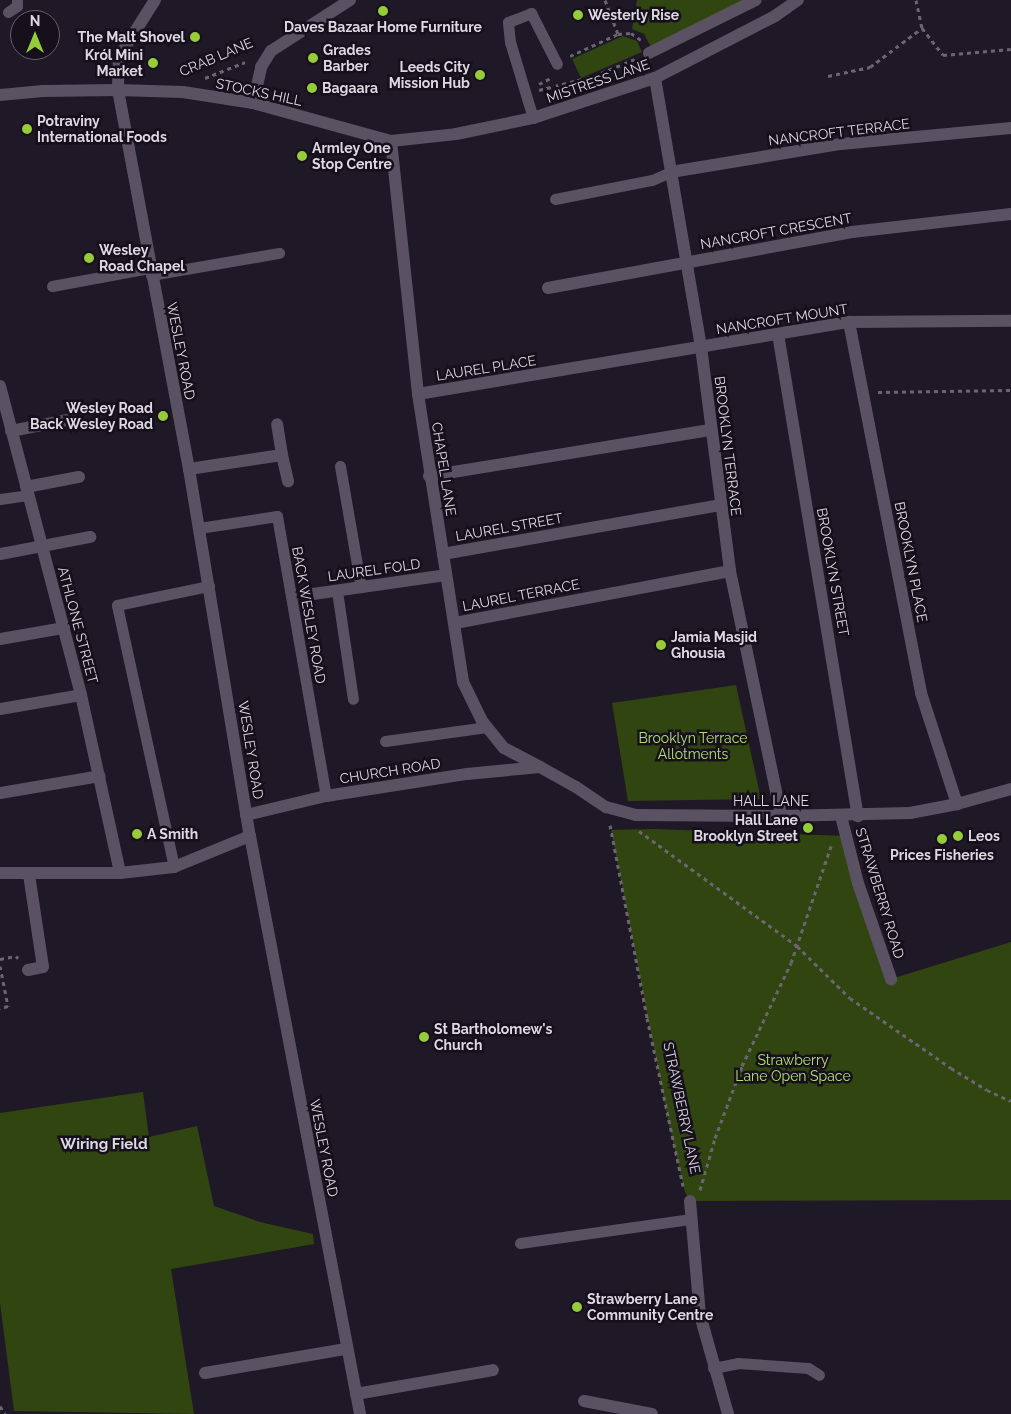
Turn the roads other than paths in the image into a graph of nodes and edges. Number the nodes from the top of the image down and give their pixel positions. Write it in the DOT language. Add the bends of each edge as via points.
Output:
graph roads {
  1 [pos="17,0"];
  2 [pos="155,0"];
  3 [pos="350,0"];
  4 [pos="756,0"];
  5 [pos="798,0"];
  6 [pos="8,12"];
  7 [pos="649,53"];
  8 [pos="561,61"];
  9 [pos="655,78"];
  10 [pos="118,90"];
  11 [pos="0,95"];
  12 [pos="253,103"];
  13 [pos="533,118"];
  14 [pos="1011,128"];
  15 [pos="391,141"];
  16 [pos="671,172"];
  17 [pos="555,199"];
  18 [pos="1011,214"];
  19 [pos="279,253"];
  20 [pos="688,262"];
  21 [pos="151,272"];
  22 [pos="52,286"];
  23 [pos="548,288"];
  24 [pos="1011,321"];
  25 [pos="849,322"];
  26 [pos="778,334"];
  27 [pos="701,347"];
  28 [pos="559,371"];
  29 [pos="0,385"];
  30 [pos="418,394"];
  31 [pos="73,419"];
  32 [pos="277,424"];
  33 [pos="711,430"];
  34 [pos="11,431"];
  35 [pos="282,454"];
  36 [pos="340,466"];
  37 [pos="189,469"];
  38 [pos="430,476"];
  39 [pos="79,477"];
  40 [pos="288,481"];
  41 [pos="27,491"];
  42 [pos="0,499"];
  43 [pos="720,505"];
  44 [pos="199,528"];
  45 [pos="90,537"];
  46 [pos="42,546"];
  47 [pos="0,554"];
  48 [pos="443,554"];
  49 [pos="730,571"];
  50 [pos="446,576"];
  51 [pos="209,586"];
  52 [pos="361,587"];
  53 [pos="337,590"];
  54 [pos="306,595"];
  55 [pos="455,623"];
  56 [pos="64,628"];
  57 [pos="0,639"];
  58 [pos="81,695"];
  59 [pos="353,699"];
  60 [pos="0,709"];
  61 [pos="487,727"];
  62 [pos="385,742"];
  63 [pos="540,768"];
  64 [pos="100,776"];
  65 [pos="1011,790"];
  66 [pos="0,793"];
  67 [pos="326,796"];
  68 [pos="957,804"];
  69 [pos="246,815"];
  70 [pos="781,816"];
  71 [pos="841,816"];
  72 [pos="858,816"];
  73 [pos="250,836"];
  74 [pos="174,866"];
  75 [pos="0,873"];
  76 [pos="120,873"];
  77 [pos="29,874"];
  78 [pos="28,970"];
  79 [pos="891,979"];
  80 [pos="690,1201"];
  81 [pos="691,1219"];
  82 [pos="520,1243"];
  83 [pos="346,1349"];
  84 [pos="713,1368"];
  85 [pos="493,1370"];
  86 [pos="205,1373"];
  87 [pos="819,1374"];
  88 [pos="356,1394"];
  89 [pos="584,1401"];
  90 [pos="360,1414"];
  91 [pos="652,1414"];
  92 [pos="728,1414"];
  1 -- 6 [label="lane" via="17,6"];
  2 -- 10 [label="street, WESLEY ROAD" via="119,57"];
  3 -- 12 [label="street, CRAB LANE" via="271,51 261,68"];
  4 -- 7 [label="street"];
  5 -- 9 [label="street, MISTRESS LANE" via="775,16"];
  8 -- 13 [label="lane" via="531,13 508,22 510,42"];
  9 -- 13 [label="street, MISTRESS LANE"];
  9 -- 16 [label="street, BROOKLYN TERRACE"];
  10 -- 11 [label="street, STOCKS HILL"];
  10 -- 12 [label="street, STOCKS HILL" via="183,92"];
  10 -- 21 [label="street, WESLEY ROAD"];
  12 -- 15 [label="street, STOCKS HILL"];
  13 -- 15 [label="street, MISTRESS LANE" via="456,134"];
  14 -- 16 [label="street, NANCROFT TERRACE" via="841,144"];
  15 -- 30 [label="street, CHAPEL LANE"];
  16 -- 17 [label="lane" via="652,180"];
  16 -- 20 [label="street, BROOKLYN TERRACE"];
  18 -- 20 [label="street, NANCROFT CRESCENT" via="852,232"];
  19 -- 21 [label="lane"];
  20 -- 23 [label="street, NANCROFT CRESCENT"];
  20 -- 27 [label="street, BROOKLYN TERRACE"];
  21 -- 22 [label="lane"];
  21 -- 37 [label="street, WESLEY ROAD"];
  24 -- 25 [label="street, NANCROFT MOUNT"];
  25 -- 26 [label="street, NANCROFT MOUNT"];
  25 -- 68 [label="street, BROOKLYN PLACE" via="920,693"];
  26 -- 27 [label="street, NANCROFT MOUNT"];
  26 -- 72 [label="street, BROOKLYN STREET"];
  27 -- 28 [label="street, NANCROFT MOUNT"];
  27 -- 33 [label="street, BROOKLYN TERRACE"];
  28 -- 30 [label="street, LAUREL PLACE"];
  29 -- 34 [label="street, ATHLONE STREET"];
  30 -- 38 [label="street, CHAPEL LANE"];
  31 -- 34 [label="street"];
  32 -- 35 [label="street"];
  33 -- 38 [label="street"];
  33 -- 43 [label="street, BROOKLYN TERRACE"];
  34 -- 41 [label="street, ATHLONE STREET"];
  35 -- 37 [label="street"];
  35 -- 40 [label="street"];
  36 -- 52 [label="lane"];
  37 -- 44 [label="street, WESLEY ROAD"];
  38 -- 48 [label="street, CHAPEL LANE"];
  39 -- 41 [label="street"];
  41 -- 42 [label="lane"];
  41 -- 46 [label="street, ATHLONE STREET"];
  43 -- 48 [label="street, LAUREL STREET"];
  43 -- 49 [label="street, BROOKLYN TERRACE"];
  44 -- 51 [label="street, WESLEY ROAD"];
  44 -- 67 [label="lane, BACK WESLEY ROAD" via="276,516"];
  45 -- 46 [label="street"];
  46 -- 47 [label="street"];
  46 -- 56 [label="street, ATHLONE STREET"];
  48 -- 50 [label="street, CHAPEL LANE"];
  49 -- 55 [label="street, LAUREL TERRACE"];
  49 -- 70 [label="street, BROOKLYN TERRACE"];
  50 -- 52 [label="street, LAUREL FOLD"];
  50 -- 55 [label="street, CHAPEL LANE"];
  51 -- 69 [label="street, WESLEY ROAD"];
  51 -- 74 [label="lane" via="117,604"];
  52 -- 53 [label="street, LAUREL FOLD"];
  53 -- 54 [label="street, LAUREL FOLD"];
  53 -- 59 [label="lane"];
  55 -- 61 [label="street, CHAPEL LANE" via="464,682"];
  56 -- 57 [label="street"];
  56 -- 58 [label="street, ATHLONE STREET"];
  58 -- 60 [label="street"];
  58 -- 64 [label="street, ATHLONE STREET"];
  61 -- 62 [label="lane"];
  61 -- 63 [label="street, CHAPEL LANE" via="504,748"];
  63 -- 67 [label="street, CHURCH ROAD" via="468,774"];
  63 -- 70 [label="street, HALL LANE" via="606,807 636,815"];
  64 -- 66 [label="street"];
  64 -- 76 [label="street, ATHLONE STREET"];
  65 -- 68 [label="street, HALL LANE"];
  67 -- 69 [label="street, CHURCH ROAD"];
  68 -- 72 [label="street, HALL LANE" via="910,813"];
  69 -- 73 [label="street, WESLEY ROAD"];
  70 -- 71 [label="street, HALL LANE"];
  71 -- 72 [label="street, HALL LANE"];
  71 -- 79 [label="street, STRAWBERRY ROAD" via="858,883"];
  73 -- 74 [label="street"];
  73 -- 83 [label="street, WESLEY ROAD"];
  74 -- 76 [label="street"];
  75 -- 77 [label="street"];
  76 -- 77 [label="street"];
  77 -- 78 [label="street" via="43,967"];
  80 -- 81 [label="street"];
  81 -- 82 [label="lane"];
  81 -- 84 [label="street" via="700,1315"];
  83 -- 86 [label="street"];
  83 -- 88 [label="street, WESLEY ROAD"];
  84 -- 87 [label="lane" via="738,1363 808,1368"];
  84 -- 92 [label="street"];
  85 -- 88 [label="street"];
  88 -- 90 [label="street, WESLEY ROAD"];
  89 -- 91 [label="street"];
}
